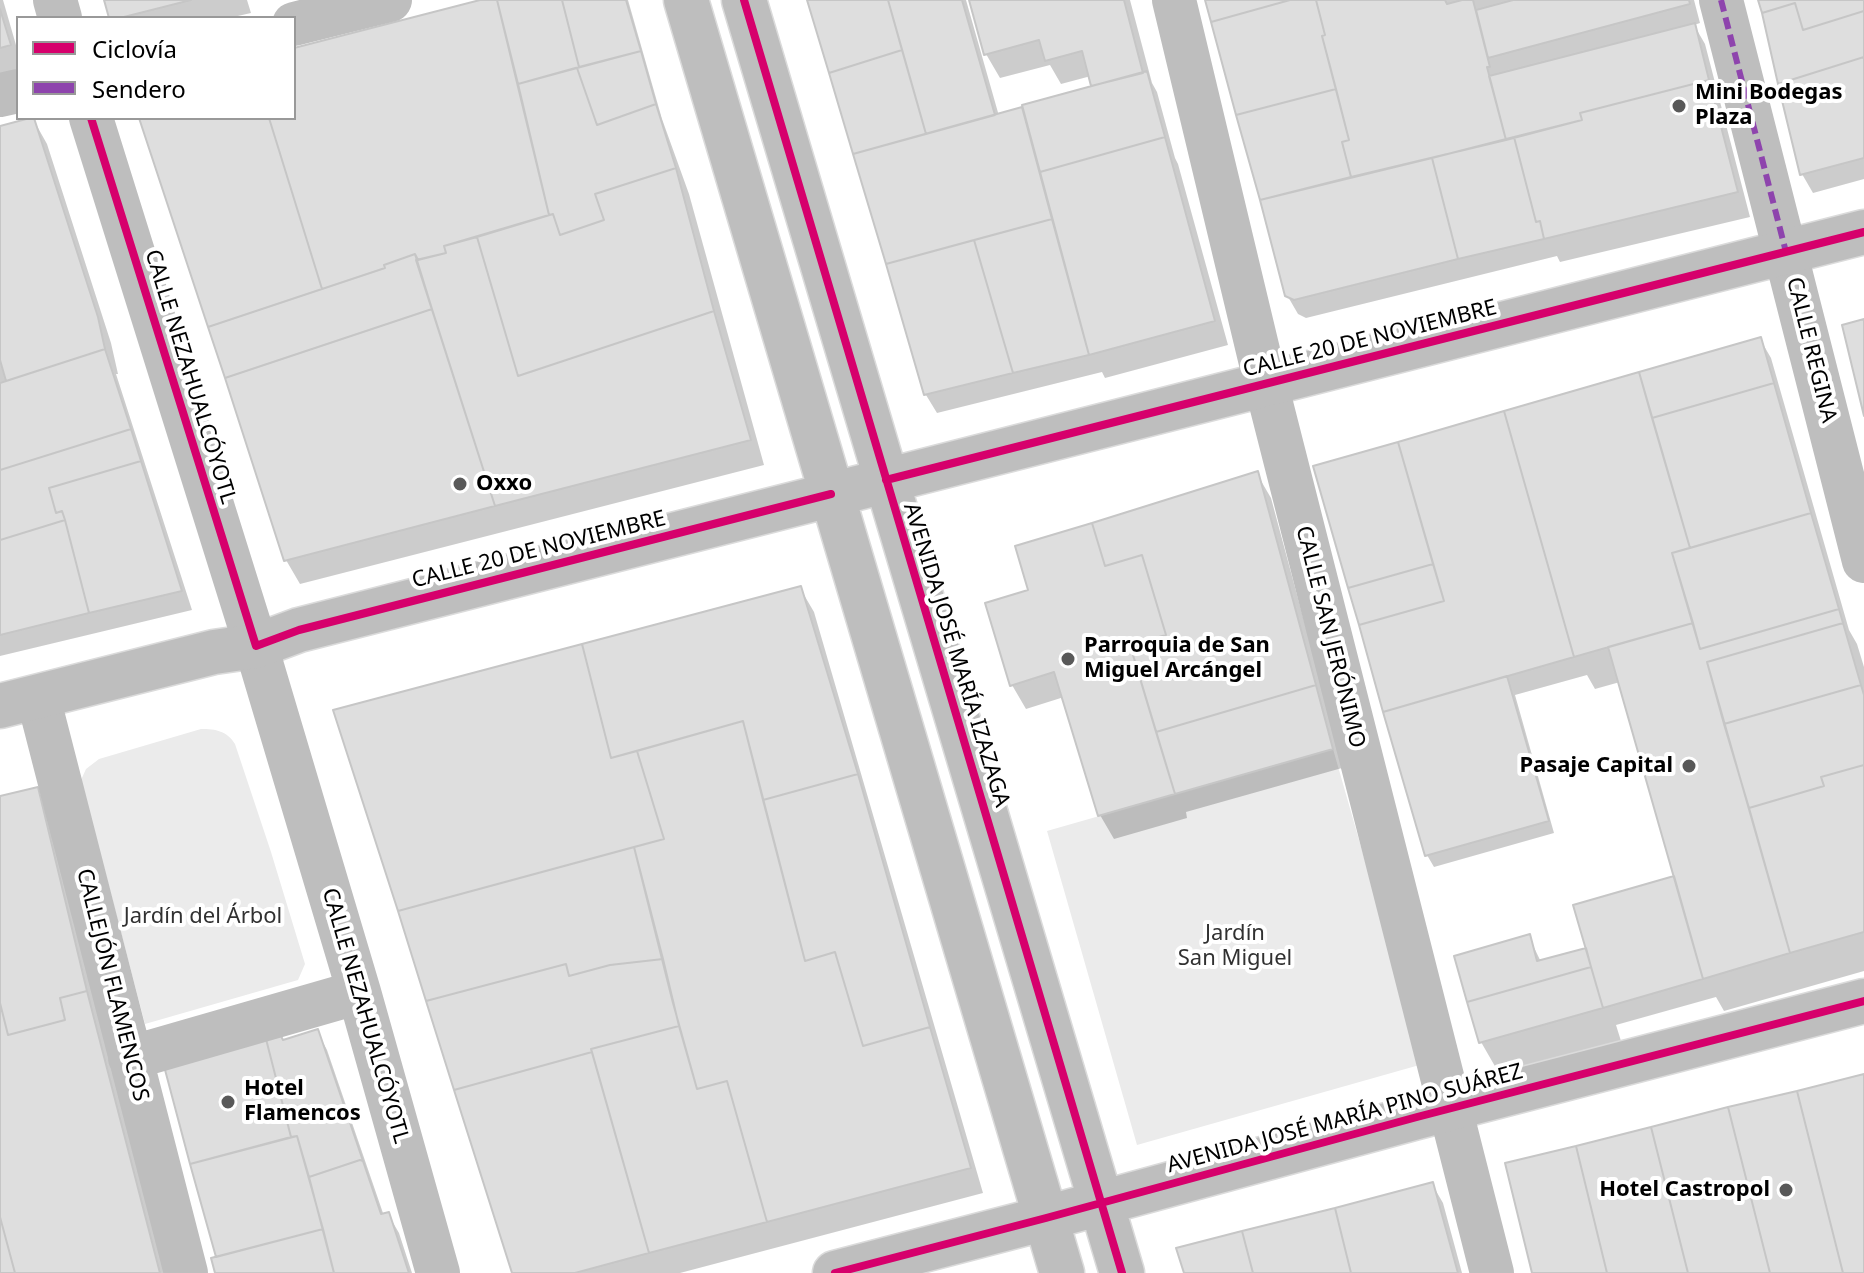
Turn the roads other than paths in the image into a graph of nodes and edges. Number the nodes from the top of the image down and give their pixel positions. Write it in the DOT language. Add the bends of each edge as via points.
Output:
graph roads {
  1 [pos="390,0"];
  2 [pos="686,0"];
  3 [pos="744,0"];
  4 [pos="1174,0"];
  5 [pos="1721,0"];
  6 [pos="296,24"];
  7 [pos="92,120"];
  8 [pos="1864,232"];
  9 [pos="1786,252"];
  10 [pos="1266,384"];
  11 [pos="886,480"];
  12 [pos="831,494"];
  13 [pos="1864,561"];
  14 [pos="256,646"];
  15 [pos="19,701"];
  16 [pos="359,992"];
  17 [pos="1864,1001"];
  18 [pos="130,1058"];
  19 [pos="1450,1109"];
  20 [pos="1101,1203"];
  21 [pos="1046,1218"];
  22 [pos="186,1273"];
  23 [pos="438,1273"];
  24 [pos="835,1273"];
  25 [pos="1062,1273"];
  26 [pos="1122,1273"];
  27 [pos="1492,1273"];
  1 -- 6 [label="main road"];
  2 -- 12 [label="main road"];
  3 -- 11 [label="main road, AVENIDA JOSÉ MARÍA IZAZAGA"];
  4 -- 10 [label="main road, CALLE SAN JERÓNIMO"];
  5 -- 9 [label="main road, CALLE REGINA"];
  7 -- 14 [label="main road, CALLE NEZAHUALCÓYOTL"];
  8 -- 9 [label="main road, CALLE 20 DE NOVIEMBRE"];
  9 -- 10 [label="main road, CALLE 20 DE NOVIEMBRE"];
  9 -- 13 [label="main road, CALLE REGINA"];
  10 -- 11 [label="main road, CALLE 20 DE NOVIEMBRE"];
  10 -- 19 [label="main road, CALLE SAN JERÓNIMO"];
  11 -- 12 [label="main road, CALLE 20 DE NOVIEMBRE"];
  11 -- 20 [label="main road, AVENIDA JOSÉ MARÍA IZAZAGA"];
  12 -- 14 [label="main road, CALLE 20 DE NOVIEMBRE" via="299,630"];
  12 -- 21 [label="main road"];
  14 -- 15 [label="main road, CALLE 20 DE NOVIEMBRE"];
  14 -- 16 [label="main road, CALLE NEZAHUALCÓYOTL"];
  15 -- 18 [label="main road, CALLEJÓN FLAMENCOS"];
  16 -- 18 [label="main road"];
  16 -- 23 [label="main road, CALLE NEZAHUALCÓYOTL"];
  17 -- 19 [label="main road, AVENIDA JOSÉ MARÍA PINO SUÁREZ"];
  18 -- 22 [label="main road, CALLEJÓN FLAMENCOS"];
  19 -- 20 [label="main road, AVENIDA JOSÉ MARÍA PINO SUÁREZ"];
  19 -- 27 [label="main road, CALLE SAN JERÓNIMO"];
  20 -- 21 [label="main road, AVENIDA JOSÉ MARÍA PINO SUÁREZ"];
  20 -- 26 [label="main road, AVENIDA JOSÉ MARÍA IZAZAGA"];
  21 -- 24 [label="main road, AVENIDA JOSÉ MARÍA PINO SUÁREZ"];
  21 -- 25 [label="main road"];
}
